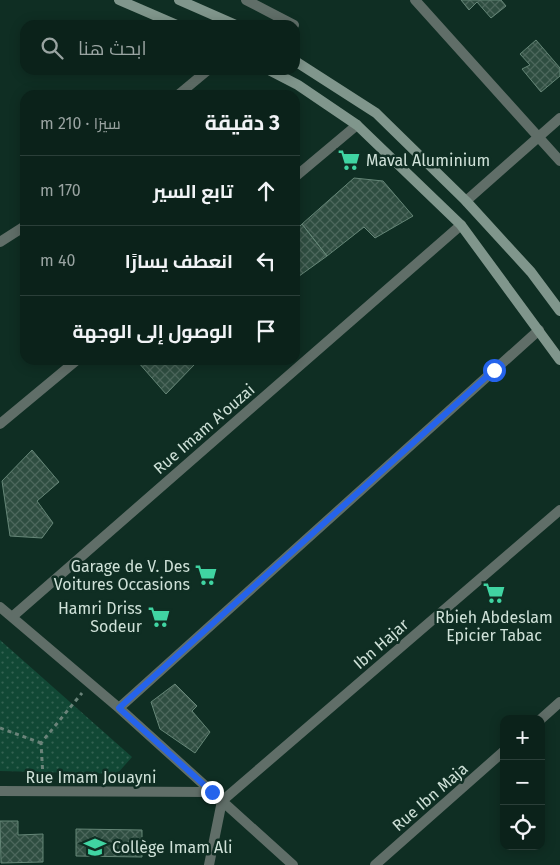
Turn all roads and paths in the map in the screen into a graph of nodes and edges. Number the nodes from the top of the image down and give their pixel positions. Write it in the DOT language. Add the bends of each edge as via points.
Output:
graph roads {
  1 [pos="119,0"];
  2 [pos="179,0"];
  3 [pos="246,0"];
  4 [pos="415,0"];
  5 [pos="165,20"];
  6 [pos="225,20"];
  7 [pos="284,20"];
  8 [pos="300,64"];
  9 [pos="202,75"];
  10 [pos="279,75"];
  11 [pos="184,90"];
  12 [pos="560,118"];
  13 [pos="357,125"];
  14 [pos="539,137"];
  15 [pos="560,161"];
  16 [pos="300,173"];
  17 [pos="466,201"];
  18 [pos="461,224"];
  19 [pos="20,229"];
  20 [pos="0,242"];
  21 [pos="560,311"];
  22 [pos="539,330"];
  23 [pos="560,360"];
  24 [pos="71,365"];
  25 [pos="300,365"];
  26 [pos="300,365"];
  27 [pos="0,424"];
  28 [pos="560,510"];
  29 [pos="0,607"];
  30 [pos="12,617"];
  31 [pos="90,684"];
  32 [pos="560,702"];
  33 [pos="119,708"];
  34 [pos="545,715"];
  35 [pos="0,728"];
  36 [pos="41,743"];
  37 [pos="500,756"];
  38 [pos="0,791"];
  39 [pos="212,792"];
  40 [pos="44,793"];
  41 [pos="222,802"];
  42 [pos="209,865"];
  43 [pos="293,865"];
  44 [pos="375,865"];
  1 -- 5 [label="street"];
  2 -- 6 [label="street"];
  3 -- 7 [label="street"];
  4 -- 14 [label="street"];
  8 -- 17 [label="street" via="376,113"];
  9 -- 11 [label="street"];
  10 -- 13 [label="street"];
  12 -- 14 [label="street"];
  13 -- 16 [label="street"];
  13 -- 18 [label="street"];
  14 -- 15 [label="street"];
  14 -- 17 [label="street"];
  17 -- 21 [label="street" via="532,272"];
  18 -- 22 [label="street"];
  18 -- 25 [label="street, Rue Imam A'ouzai"];
  19 -- 20 [label="street"];
  22 -- 23 [label="street"];
  22 -- 33 [label="street"];
  24 -- 27 [label="street"];
  26 -- 30 [label="street, Rue Imam A'ouzai"];
  28 -- 41 [label="street, Ibn Hajar"];
  29 -- 30 [label="street"];
  30 -- 31 [label="street"];
  31 -- 33 [label="street"];
  31 -- 36 [label="path"];
  32 -- 34 [label="street"];
  33 -- 39 [label="street"];
  35 -- 36 [label="path"];
  36 -- 40 [label="path"];
  37 -- 44 [label="street, Rue Ibn Maja"];
  38 -- 40 [label="street, Rue Imam Jouayni"];
  39 -- 40 [label="street, Rue Imam Jouayni"];
  39 -- 41 [label="street"];
  41 -- 42 [label="street"];
  41 -- 43 [label="street"];
}
